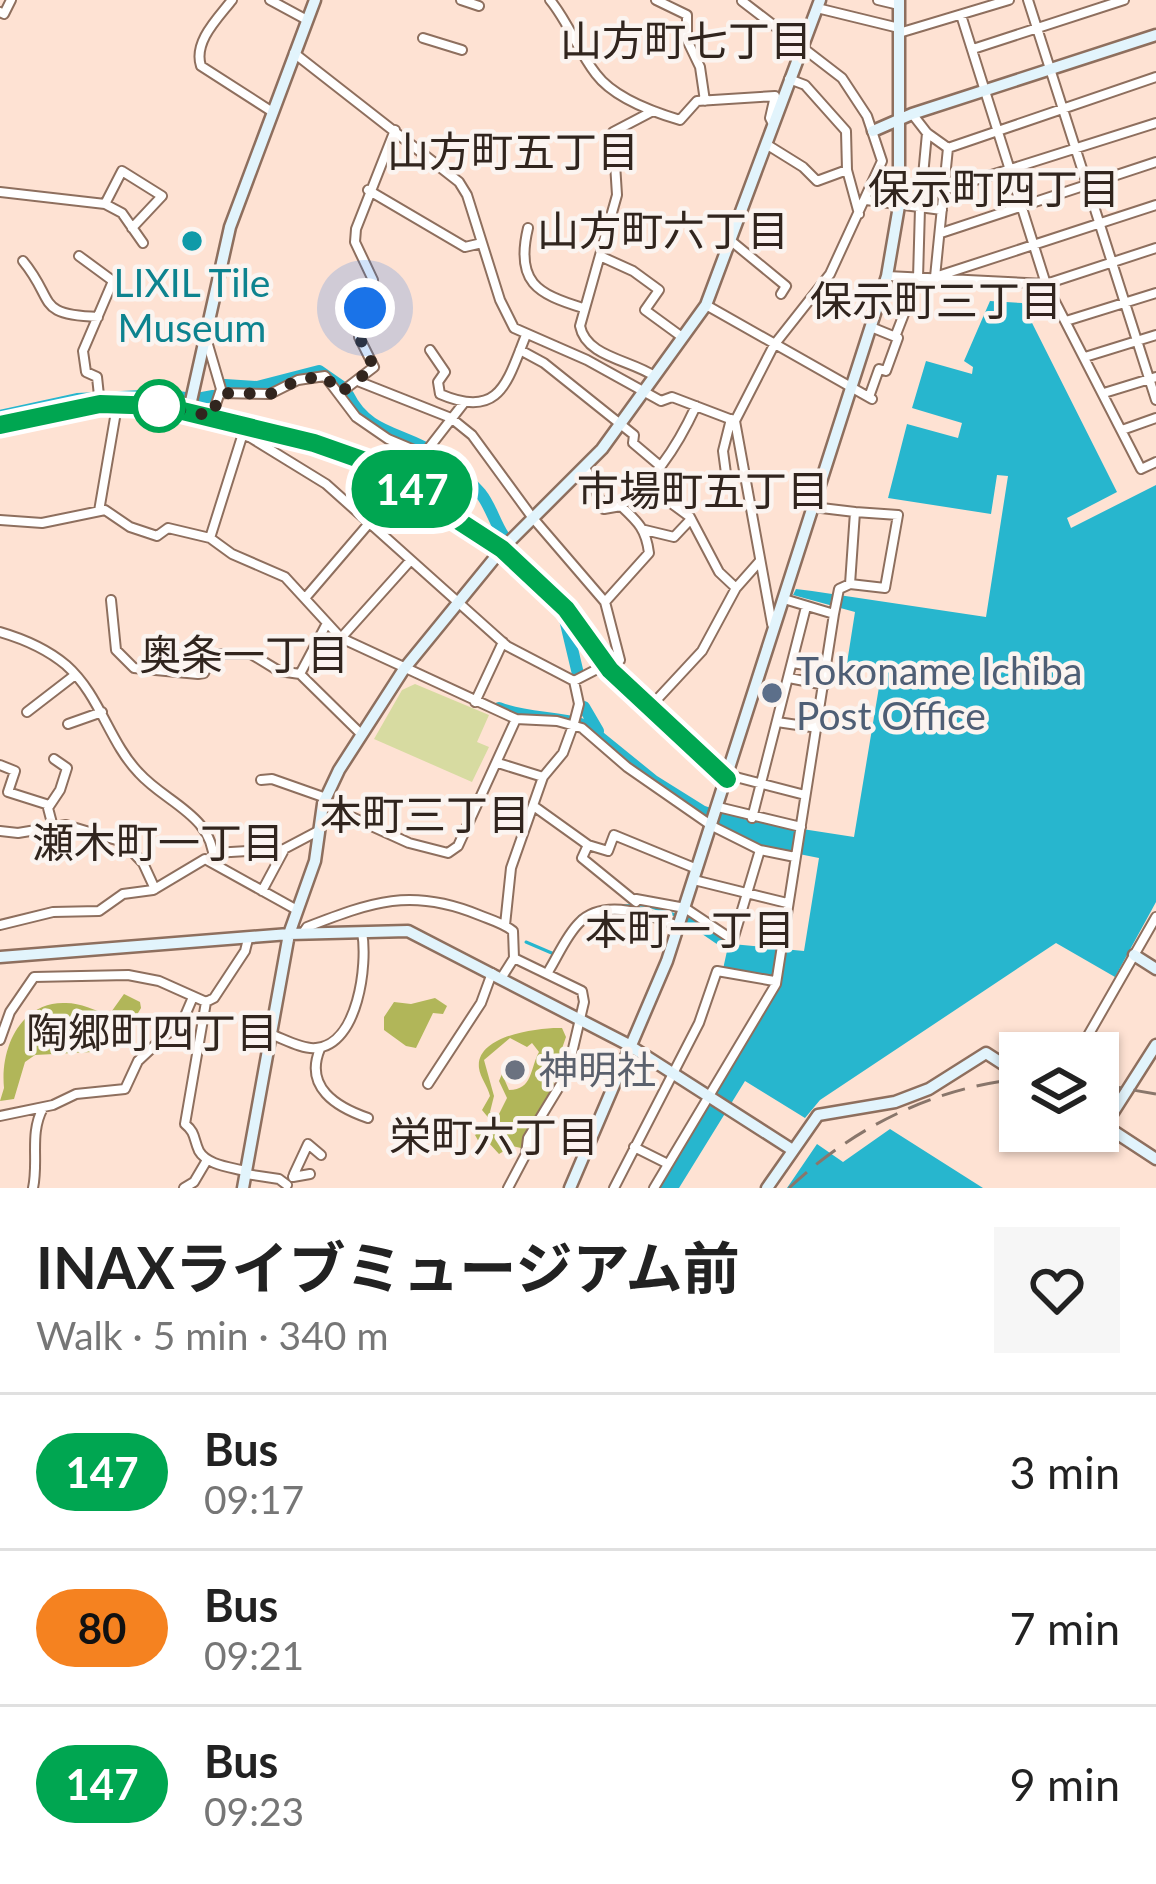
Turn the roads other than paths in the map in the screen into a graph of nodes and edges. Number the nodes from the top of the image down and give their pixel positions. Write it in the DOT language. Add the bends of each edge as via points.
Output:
graph roads {
  1 [pos="11,0"];
  2 [pos="232,0"];
  3 [pos="270,0"];
  4 [pos="315,0"];
  5 [pos="461,0"];
  6 [pos="550,0"];
  7 [pos="656,0"];
  8 [pos="742,0"];
  9 [pos="878,0"];
  10 [pos="1028,0"];
  11 [pos="1124,0"];
  12 [pos="1003,1"];
  13 [pos="899,2"];
  14 [pos="819,4"];
  15 [pos="478,6"];
  16 [pos="0,12"];
  17 [pos="962,15"];
  18 [pos="307,20"];
  19 [pos="1036,29"];
  20 [pos="899,30"];
  21 [pos="1156,34"];
  22 [pos="423,38"];
  23 [pos="804,45"];
  24 [pos="973,49"];
  25 [pos="462,50"];
  26 [pos="292,52"];
  27 [pos="1048,69"];
  28 [pos="1156,77"];
  29 [pos="789,79"];
  30 [pos="986,89"];
  31 [pos="705,101"];
  32 [pos="1062,110"];
  33 [pos="271,111"];
  34 [pos="652,112"];
  35 [pos="906,116"];
  36 [pos="1156,123"];
  37 [pos="773,124"];
  38 [pos="395,129"];
  39 [pos="999,130"];
  40 [pos="873,131"];
  41 [pos="927,133"];
  42 [pos="766,144"];
  43 [pos="948,148"];
  44 [pos="1074,148"];
  45 [pos="1156,162"];
  46 [pos="1011,167"];
  47 [pos="847,170"];
  48 [pos="1086,184"];
  49 [pos="368,190"];
  50 [pos="944,190"];
  51 [pos="0,192"];
  52 [pos="866,200"];
  53 [pos="106,204"];
  54 [pos="1023,205"];
  55 [pos="1156,205"];
  56 [pos="899,206"];
  57 [pos="920,208"];
  58 [pos="942,210"];
  59 [pos="860,215"];
  60 [pos="1098,223"];
  61 [pos="132,227"];
  62 [pos="528,228"];
  63 [pos="940,233"];
  64 [pos="730,240"];
  65 [pos="1034,242"];
  66 [pos="143,243"];
  67 [pos="482,243"];
  68 [pos="1156,248"];
  69 [pos="79,256"];
  70 [pos="600,256"];
  71 [pos="23,261"];
  72 [pos="1111,262"];
  73 [pos="887,276"];
  74 [pos="918,278"];
  75 [pos="935,278"];
  76 [pos="1046,284"];
  77 [pos="1156,293"];
  78 [pos="781,294"];
  79 [pos="1124,303"];
  80 [pos="706,305"];
  81 [pos="584,308"];
  82 [pos="98,317"];
  83 [pos="1066,321"];
  84 [pos="871,327"];
  85 [pos="526,335"];
  86 [pos="1156,335"];
  87 [pos="205,336"];
  88 [pos="682,337"];
  89 [pos="895,337"];
  90 [pos="1137,341"];
  91 [pos="773,345"];
  92 [pos="592,348"];
  93 [pos="430,350"];
  94 [pos="520,350"];
  95 [pos="1085,357"];
  96 [pos="587,360"];
  97 [pos="654,376"];
  98 [pos="1152,378"];
  99 [pos="359,382"];
  100 [pos="851,389"];
  101 [pos="644,392"];
  102 [pos="220,393"];
  103 [pos="340,393"];
  104 [pos="1104,393"];
  105 [pos="100,398"];
  106 [pos="1156,400"];
  107 [pos="118,404"];
  108 [pos="463,404"];
  109 [pos="696,406"];
  110 [pos="189,410"];
  111 [pos="212,416"];
  112 [pos="451,418"];
  113 [pos="1156,418"];
  114 [pos="733,420"];
  115 [pos="620,424"];
  116 [pos="0,425"];
  117 [pos="245,426"];
  118 [pos="1122,430"];
  119 [pos="427,450"];
  120 [pos="438,460"];
  121 [pos="1156,463"];
  122 [pos="659,465"];
  123 [pos="585,467"];
  124 [pos="727,481"];
  125 [pos="401,482"];
  126 [pos="644,484"];
  127 [pos="621,506"];
  128 [pos="813,507"];
  129 [pos="99,511"];
  130 [pos="855,512"];
  131 [pos="532,517"];
  132 [pos="691,519"];
  133 [pos="0,520"];
  134 [pos="369,522"];
  135 [pos="645,530"];
  136 [pos="210,538"];
  137 [pos="502,549"];
  138 [pos="410,561"];
  139 [pos="760,561"];
  140 [pos="850,584"];
  141 [pos="736,588"];
  142 [pos="305,597"];
  143 [pos="784,598"];
  144 [pos="111,600"];
  145 [pos="458,602"];
  146 [pos="604,602"];
  147 [pos="806,607"];
  148 [pos="834,614"];
  149 [pos="327,623"];
  150 [pos="0,632"];
  151 [pos="773,632"];
  152 [pos="341,638"];
  153 [pos="502,642"];
  154 [pos="793,664"];
  155 [pos="607,667"];
  156 [pos="404,669"];
  157 [pos="828,669"];
  158 [pos="300,674"];
  159 [pos="75,675"];
  160 [pos="789,678"];
  161 [pos="574,681"];
  162 [pos="825,686"];
  163 [pos="476,699"];
  164 [pos="649,707"];
  165 [pos="27,712"];
  166 [pos="102,712"];
  167 [pos="516,719"];
  168 [pos="574,722"];
  169 [pos="777,722"];
  170 [pos="68,724"];
  171 [pos="818,728"];
  172 [pos="360,733"];
  173 [pos="54,759"];
  174 [pos="497,763"];
  175 [pos="0,765"];
  176 [pos="543,777"];
  177 [pos="727,777"];
  178 [pos="260,780"];
  179 [pos="759,786"];
  180 [pos="806,795"];
  181 [pos="325,801"];
  182 [pos="49,805"];
  183 [pos="535,807"];
  184 [pos="715,816"];
  185 [pos="752,818"];
  186 [pos="800,826"];
  187 [pos="53,827"];
  188 [pos="320,830"];
  189 [pos="0,831"];
  190 [pos="588,845"];
  191 [pos="284,849"];
  192 [pos="760,850"];
  193 [pos="214,857"];
  194 [pos="795,857"];
  195 [pos="695,875"];
  196 [pos="155,889"];
  197 [pos="262,891"];
  198 [pos="749,895"];
  199 [pos="787,903"];
  200 [pos="636,905"];
  201 [pos="297,910"];
  202 [pos="682,917"];
  203 [pos="1156,917"];
  204 [pos="505,925"];
  205 [pos="0,926"];
  206 [pos="362,932"];
  207 [pos="296,934"];
  208 [pos="248,939"];
  209 [pos="39,955"];
  210 [pos="1134,955"];
  211 [pos="0,958"];
  212 [pos="514,958"];
  213 [pos="1156,969"];
  214 [pos="548,972"];
  215 [pos="497,975"];
  216 [pos="41,976"];
  217 [pos="774,981"];
  218 [pos="193,997"];
  219 [pos="206,1001"];
  220 [pos="0,1002"];
  221 [pos="14,1004"];
  222 [pos="578,1018"];
  223 [pos="1090,1032"];
  224 [pos="268,1034"];
  225 [pos="0,1040"];
  226 [pos="1156,1045"];
  227 [pos="320,1049"];
  228 [pos="632,1049"];
  229 [pos="999,1061"];
  230 [pos="674,1071"];
  231 [pos="428,1084"];
  232 [pos="710,1097"];
  233 [pos="1119,1098"];
  234 [pos="44,1108"];
  235 [pos="0,1116"];
  236 [pos="368,1118"];
  237 [pos="1119,1134"];
  238 [pos="634,1147"];
  239 [pos="791,1149"];
  240 [pos="321,1155"];
  241 [pos="1156,1159"];
  242 [pos="207,1160"];
  243 [pos="668,1164"];
  244 [pos="245,1173"];
  245 [pos="295,1174"];
  246 [pos="310,1174"];
  247 [pos="286,1186"];
  248 [pos="33,1188"];
  249 [pos="184,1188"];
  250 [pos="243,1188"];
  251 [pos="508,1188"];
  252 [pos="570,1188"];
  253 [pos="614,1188"];
  254 [pos="654,1188"];
  255 [pos="767,1188"];
  1 -- 16 [label="street"];
  2 -- 33 [label="street" via="198,56"];
  3 -- 18 [label="street"];
  4 -- 18 [label="street"];
  5 -- 15 [label="street"];
  6 -- 34 [label="street" via="596,75"];
  7 -- 31 [label="street" via="687,15"];
  8 -- 23 [label="street"];
  9 -- 13 [label="street"];
  10 -- 19 [label="street"];
  11 -- 19 [label="street"];
  12 -- 17 [label="street"];
  13 -- 20 [label="street"];
  14 -- 20 [label="street"];
  14 -- 23 [label="street"];
  17 -- 20 [label="street"];
  17 -- 24 [label="street"];
  18 -- 26 [label="street"];
  19 -- 24 [label="street"];
  19 -- 27 [label="street"];
  20 -- 35 [label="street"];
  21 -- 27 [label="street"];
  22 -- 25 [label="street"];
  23 -- 29 [label="street"];
  23 -- 40 [label="street" via="842,78"];
  24 -- 30 [label="street"];
  26 -- 33 [label="street"];
  26 -- 38 [label="street"];
  27 -- 30 [label="street"];
  27 -- 32 [label="street"];
  28 -- 32 [label="street"];
  29 -- 37 [label="street"];
  29 -- 47 [label="street" via="805,85 846,131"];
  30 -- 35 [label="street"];
  30 -- 39 [label="street"];
  31 -- 34 [label="street" via="692,103 680,120"];
  31 -- 37 [label="street" via="775,96"];
  32 -- 39 [label="street"];
  32 -- 44 [label="street"];
  33 -- 87 [label="street" via="230,226"];
  34 -- 70 [label="street" via="613,132 617,195"];
  35 -- 40 [label="street"];
  35 -- 41 [label="street"];
  35 -- 56 [label="street"];
  36 -- 44 [label="street"];
  37 -- 42 [label="street"];
  38 -- 49 [label="street"];
  38 -- 67 [label="street" via="459,182"];
  39 -- 43 [label="street"];
  39 -- 46 [label="street"];
  40 -- 52 [label="street" via="882,160"];
  41 -- 43 [label="street"];
  41 -- 57 [label="street"];
  42 -- 47 [label="street" via="817,182"];
  42 -- 64 [label="street"];
  43 -- 50 [label="street"];
  44 -- 46 [label="street"];
  44 -- 48 [label="street"];
  45 -- 48 [label="street"];
  46 -- 50 [label="street"];
  46 -- 54 [label="street"];
  47 -- 59 [label="street"];
  48 -- 54 [label="street"];
  48 -- 60 [label="street"];
  49 -- 67 [label="street" via="465,247"];
  49 -- 99 [label="street" via="355,242 373,280 359,337 374,367"];
  50 -- 58 [label="street"];
  51 -- 53 [label="street"];
  52 -- 56 [label="street"];
  52 -- 59 [label="street"];
  53 -- 61 [label="street"];
  53 -- 61 [label="street" via="122,171 162,196"];
  54 -- 63 [label="street"];
  54 -- 65 [label="street"];
  55 -- 60 [label="street"];
  56 -- 57 [label="street"];
  56 -- 73 [label="street"];
  57 -- 58 [label="street"];
  57 -- 74 [label="street"];
  58 -- 63 [label="street"];
  59 -- 91 [label="street" via="830,274"];
  60 -- 65 [label="street"];
  60 -- 72 [label="street"];
  61 -- 66 [label="street"];
  62 -- 81 [label="street" via="529,279 544,296"];
  63 -- 75 [label="street"];
  64 -- 78 [label="street" via="786,286"];
  64 -- 80 [label="street"];
  65 -- 75 [label="street"];
  65 -- 76 [label="street"];
  67 -- 85 [label="street" via="507,316"];
  68 -- 72 [label="street"];
  69 -- 82 [label="street" via="113,281"];
  70 -- 81 [label="street"];
  70 -- 88 [label="street" via="659,290 645,310"];
  71 -- 82 [label="street" via="51,308"];
  72 -- 76 [label="street"];
  72 -- 79 [label="street"];
  73 -- 74 [label="street"];
  73 -- 84 [label="street"];
  74 -- 75 [label="street"];
  74 -- 89 [label="street"];
  75 -- 76 [label="street"];
  76 -- 83 [label="street"];
  77 -- 79 [label="street"];
  79 -- 83 [label="street"];
  79 -- 90 [label="street"];
  80 -- 88 [label="street"];
  80 -- 91 [label="street"];
  81 -- 92 [label="street" via="583,338"];
  82 -- 105 [label="street" via="83,351"];
  83 -- 95 [label="street"];
  84 -- 89 [label="street"];
  84 -- 100 [label="street"];
  85 -- 94 [label="street"];
  85 -- 96 [label="street"];
  86 -- 90 [label="street"];
  87 -- 102 [label="street"];
  87 -- 110 [label="street"];
  88 -- 97 [label="street"];
  89 -- 100 [label="street" via="870,398"];
  90 -- 95 [label="street"];
  90 -- 98 [label="street"];
  91 -- 100 [label="street"];
  91 -- 114 [label="street"];
  92 -- 96 [label="street"];
  92 -- 97 [label="street"];
  93 -- 108 [label="street" via="446,372 440,394"];
  94 -- 108 [label="street" via="498,395"];
  94 -- 115 [label="street"];
  95 -- 104 [label="street"];
  96 -- 101 [label="street"];
  97 -- 101 [label="street"];
  98 -- 104 [label="street"];
  98 -- 106 [label="street"];
  99 -- 103 [label="street"];
  99 -- 112 [label="street"];
  100 -- 128 [label="street"];
  101 -- 109 [label="street"];
  101 -- 115 [label="street"];
  102 -- 103 [label="street" via="270,394 325,376"];
  102 -- 111 [label="street"];
  103 -- 119 [label="street" via="356,417 388,439"];
  104 -- 118 [label="street"];
  105 -- 107 [label="main road"];
  105 -- 116 [label="main road"];
  107 -- 110 [label="main road"];
  107 -- 129 [label="street"];
  108 -- 112 [label="street"];
  109 -- 114 [label="street"];
  109 -- 122 [label="street"];
  110 -- 111 [label="main road"];
  111 -- 117 [label="main road"];
  112 -- 119 [label="street"];
  112 -- 131 [label="street"];
  113 -- 118 [label="street"];
  114 -- 124 [label="street" via="723,451"];
  114 -- 139 [label="street"];
  115 -- 122 [label="street"];
  115 -- 123 [label="street"];
  117 -- 125 [label="main road" via="340,450"];
  117 -- 134 [label="street" via="248,436 326,484"];
  117 -- 136 [label="street"];
  118 -- 121 [label="street" via="1141,469"];
  119 -- 120 [label="street"];
  119 -- 125 [label="street"];
  122 -- 126 [label="street"];
  123 -- 127 [label="street" via="604,509"];
  123 -- 131 [label="street"];
  125 -- 134 [label="street"];
  125 -- 137 [label="main road"];
  126 -- 127 [label="street"];
  126 -- 132 [label="street"];
  127 -- 135 [label="street"];
  128 -- 130 [label="street"];
  128 -- 143 [label="street"];
  129 -- 133 [label="street" via="42,523"];
  129 -- 136 [label="street" via="157,536 168,528"];
  130 -- 140 [label="street"];
  130 -- 140 [label="street" via="898,515 885,588"];
  131 -- 137 [label="street"];
  131 -- 146 [label="street"];
  132 -- 135 [label="street" via="674,537"];
  132 -- 141 [label="street"];
  134 -- 138 [label="street"];
  134 -- 142 [label="street"];
  135 -- 146 [label="street" via="649,553"];
  136 -- 142 [label="street" via="285,577"];
  137 -- 145 [label="street"];
  137 -- 155 [label="main road" via="566,609"];
  138 -- 145 [label="street"];
  138 -- 152 [label="street"];
  139 -- 141 [label="street"];
  139 -- 151 [label="street"];
  140 -- 148 [label="street" via="839,589"];
  141 -- 164 [label="street" via="702,651"];
  142 -- 149 [label="street"];
  143 -- 147 [label="street"];
  143 -- 151 [label="street"];
  144 -- 158 [label="street" via="116,650 134,668 199,674 214,654 245,654"];
  145 -- 153 [label="street"];
  145 -- 156 [label="street"];
  146 -- 155 [label="street" via="620,660"];
  147 -- 148 [label="street"];
  147 -- 154 [label="street"];
  148 -- 157 [label="street"];
  149 -- 152 [label="street"];
  149 -- 158 [label="street"];
  150 -- 159 [label="street"];
  151 -- 177 [label="street"];
  152 -- 156 [label="street"];
  153 -- 161 [label="street"];
  153 -- 163 [label="street"];
  154 -- 157 [label="street"];
  154 -- 160 [label="street"];
  155 -- 161 [label="street"];
  155 -- 164 [label="main road"];
  156 -- 163 [label="street"];
  156 -- 172 [label="street"];
  157 -- 162 [label="street"];
  158 -- 172 [label="street"];
  159 -- 165 [label="street"];
  159 -- 166 [label="street"];
  160 -- 162 [label="street"];
  160 -- 169 [label="street"];
  161 -- 168 [label="street"];
  162 -- 171 [label="street"];
  163 -- 167 [label="street"];
  164 -- 177 [label="main road"];
  166 -- 170 [label="street"];
  166 -- 193 [label="street" via="144,780 199,821"];
  167 -- 168 [label="street"];
  167 -- 174 [label="street"];
  168 -- 176 [label="street"];
  168 -- 184 [label="street" via="627,767"];
  169 -- 171 [label="street"];
  169 -- 179 [label="street"];
  171 -- 180 [label="street"];
  172 -- 181 [label="street"];
  173 -- 182 [label="street" via="67,768"];
  174 -- 176 [label="street"];
  174 -- 181 [label="street" via="448,853"];
  175 -- 182 [label="street" via="14,771 8,792"];
  176 -- 183 [label="street"];
  177 -- 179 [label="street"];
  177 -- 184 [label="street"];
  178 -- 181 [label="street"];
  179 -- 180 [label="street"];
  179 -- 185 [label="street"];
  180 -- 186 [label="street"];
  181 -- 188 [label="street"];
  182 -- 187 [label="street"];
  183 -- 190 [label="street"];
  183 -- 204 [label="street" via="511,868"];
  184 -- 185 [label="street"];
  184 -- 192 [label="street"];
  184 -- 195 [label="street"];
  185 -- 186 [label="street"];
  186 -- 194 [label="street"];
  187 -- 189 [label="street"];
  187 -- 196 [label="street" via="123,842"];
  188 -- 191 [label="street"];
  188 -- 201 [label="street"];
  190 -- 195 [label="street" via="608,851 614,835"];
  190 -- 200 [label="street" via="582,858"];
  191 -- 193 [label="street"];
  191 -- 197 [label="street"];
  192 -- 194 [label="street"];
  192 -- 198 [label="street"];
  193 -- 196 [label="street"];
  193 -- 197 [label="street"];
  194 -- 199 [label="street"];
  195 -- 198 [label="street"];
  195 -- 202 [label="street"];
  196 -- 205 [label="street" via="123,894 95,912 53,912"];
  197 -- 201 [label="street"];
  198 -- 199 [label="street"];
  198 -- 202 [label="street" via="733,940"];
  199 -- 217 [label="street"];
  200 -- 202 [label="street"];
  200 -- 202 [label="street"];
  200 -- 214 [label="street" via="588,916"];
  201 -- 207 [label="street"];
  202 -- 228 [label="street"];
  203 -- 210 [label="street"];
  204 -- 207 [label="street" via="416,897 356,908"];
  204 -- 212 [label="street" via="515,937"];
  206 -- 207 [label="street"];
  206 -- 215 [label="street" via="408,931"];
  206 -- 227 [label="street" via="358,1003"];
  207 -- 208 [label="street"];
  207 -- 224 [label="street"];
  208 -- 209 [label="street"];
  208 -- 219 [label="street"];
  209 -- 211 [label="street"];
  209 -- 216 [label="street"];
  210 -- 213 [label="street"];
  210 -- 223 [label="street"];
  212 -- 214 [label="street"];
  212 -- 215 [label="street"];
  214 -- 222 [label="street" via="582,992"];
  215 -- 222 [label="street"];
  215 -- 231 [label="street"];
  216 -- 218 [label="street" via="128,975"];
  216 -- 221 [label="street"];
  217 -- 230 [label="street" via="717,971"];
  217 -- 232 [label="street"];
  218 -- 219 [label="street"];
  218 -- 234 [label="street" via="184,1018 138,1061 125,1089 76,1094"];
  219 -- 242 [label="street" via="185,1124"];
  220 -- 221 [label="street"];
  221 -- 225 [label="street"];
  222 -- 228 [label="street"];
  222 -- 251 [label="street" via="564,1082"];
  224 -- 227 [label="street"];
  224 -- 244 [label="street"];
  226 -- 233 [label="street"];
  227 -- 236 [label="street" via="320,1090"];
  228 -- 230 [label="street"];
  228 -- 252 [label="street"];
  229 -- 239 [label="street" via="986,1053 895,1102 818,1115"];
  230 -- 232 [label="street"];
  230 -- 238 [label="street"];
  232 -- 239 [label="street"];
  232 -- 243 [label="street"];
  234 -- 235 [label="street"];
  234 -- 248 [label="street" via="35,1124"];
  237 -- 241 [label="street"];
  238 -- 243 [label="street"];
  238 -- 253 [label="street"];
  239 -- 255 [label="street"];
  240 -- 245 [label="street" via="308,1144"];
  242 -- 244 [label="street"];
  242 -- 249 [label="street"];
  243 -- 254 [label="street"];
  244 -- 247 [label="street"];
  244 -- 250 [label="street"];
  245 -- 246 [label="street"];
  245 -- 247 [label="street"];
}
